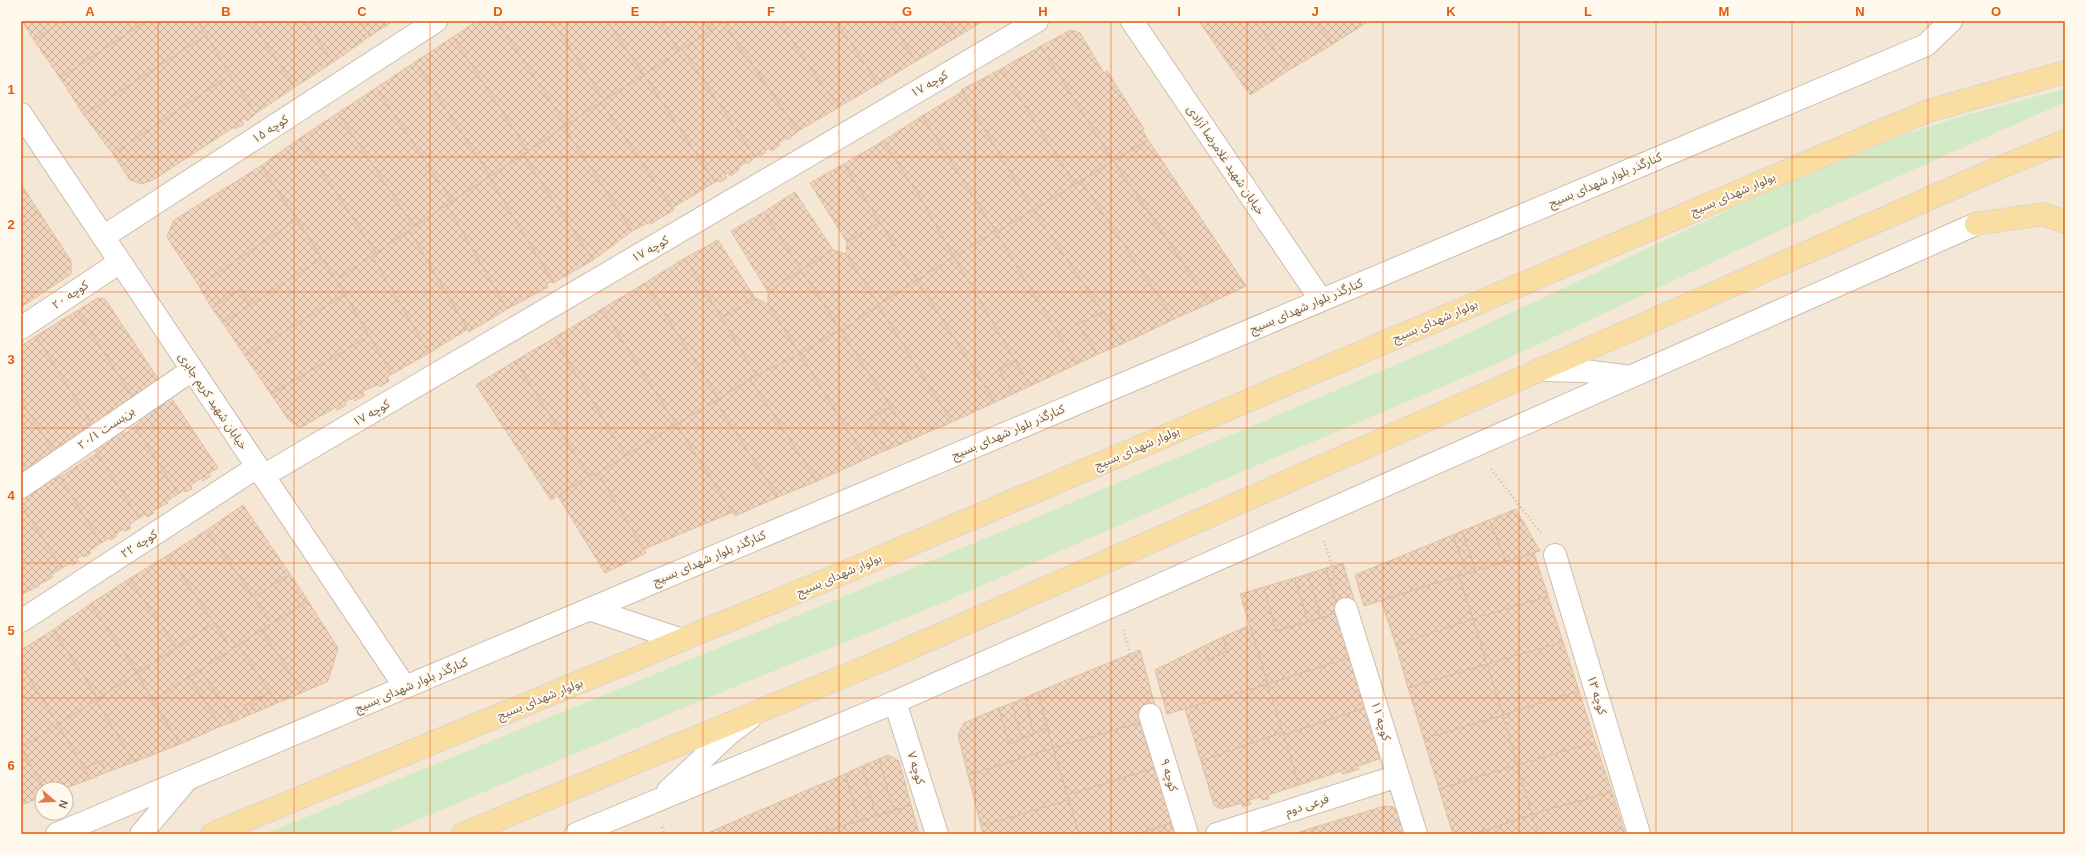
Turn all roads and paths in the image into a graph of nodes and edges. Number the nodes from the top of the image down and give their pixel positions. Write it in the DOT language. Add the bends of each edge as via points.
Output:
graph roads {
  1 [pos="436,21"];
  2 [pos="1037,21"];
  3 [pos="1132,21"];
  4 [pos="1951,21"];
  5 [pos="2065,72"];
  6 [pos="21,114"];
  7 [pos="2065,141"];
  8 [pos="2065,222"];
  9 [pos="1976,224"];
  10 [pos="103,237"];
  11 [pos="120,262"];
  12 [pos="1321,300"];
  13 [pos="21,328"];
  14 [pos="192,370"];
  15 [pos="1540,370"];
  16 [pos="1631,377"];
  17 [pos="1472,446"];
  18 [pos="260,472"];
  19 [pos="21,487"];
  20 [pos="1316,516"];
  21 [pos="1556,555"];
  22 [pos="1116,605"];
  23 [pos="589,609"];
  24 [pos="1346,609"];
  25 [pos="21,621"];
  26 [pos="682,640"];
  27 [pos="405,687"];
  28 [pos="895,702"];
  29 [pos="759,711"];
  30 [pos="1150,715"];
  31 [pos="1398,776"];
  32 [pos="189,778"];
  33 [pos="658,800"];
  34 [pos="58,834"];
  35 [pos="140,834"];
  36 [pos="212,834"];
  37 [pos="463,834"];
  38 [pos="576,834"];
  39 [pos="937,834"];
  40 [pos="1187,834"];
  41 [pos="1217,834"];
  42 [pos="1416,834"];
  43 [pos="1639,834"];
  1 -- 10 [label="street, کوچه ۱۵"];
  2 -- 18 [label="street, کوچه ۱۷"];
  3 -- 12 [label="street, خیابان شهید غلامرضا آزادی"];
  4 -- 12 [label="street, کنارگذر بلوار شهدای بسیج" via="1926,45"];
  5 -- 26 [label="main road, بولوار شهدای بسیج" via="1928,112"];
  6 -- 10 [label="street, خیابان شهید کریم جابری"];
  7 -- 15 [label="main road"];
  8 -- 9 [label="main road" via="2042,214"];
  9 -- 16 [label="street"];
  10 -- 11 [label="street, خیابان شهید کریم جابری"];
  11 -- 13 [label="street, کوچه ۲۰"];
  11 -- 14 [label="street, خیابان شهید کریم جابری"];
  12 -- 23 [label="street, کنارگذر بلوار شهدای بسیج"];
  14 -- 18 [label="street, خیابان شهید کریم جابری"];
  14 -- 19 [label="street, بن‌بست ۲۰/۱"];
  15 -- 16 [label="street" via="1585,371"];
  15 -- 29 [label="main road" via="878,662"];
  16 -- 17 [label="street"];
  17 -- 20 [label="street"];
  17 -- 21 [label="path" via="1542,533"];
  18 -- 25 [label="street, کوچه ۲۲"];
  18 -- 27 [label="street, خیابان شهید کریم جابری"];
  20 -- 22 [label="street"];
  20 -- 24 [label="path"];
  21 -- 43 [label="street, کوچه ۱۳"];
  22 -- 28 [label="street"];
  22 -- 30 [label="path"];
  23 -- 26 [label="street"];
  23 -- 27 [label="street, کنارگذر بلوار شهدای بسیج"];
  24 -- 31 [label="street, کوچه ۱۱"];
  26 -- 36 [label="main road, بولوار شهدای بسیج"];
  27 -- 32 [label="street, کنارگذر بلوار شهدای بسیج"];
  28 -- 33 [label="street"];
  28 -- 39 [label="street, کوچه ۷"];
  29 -- 33 [label="street" via="730,733"];
  29 -- 37 [label="main road"];
  30 -- 40 [label="street, کوچه ۹"];
  31 -- 41 [label="street, فرعی دوم"];
  31 -- 42 [label="street, کوچه ۱۱"];
  32 -- 34 [label="street, کنارگذر بلوار شهدای بسیج"];
  32 -- 35 [label="street"];
  33 -- 38 [label="street"];
}
